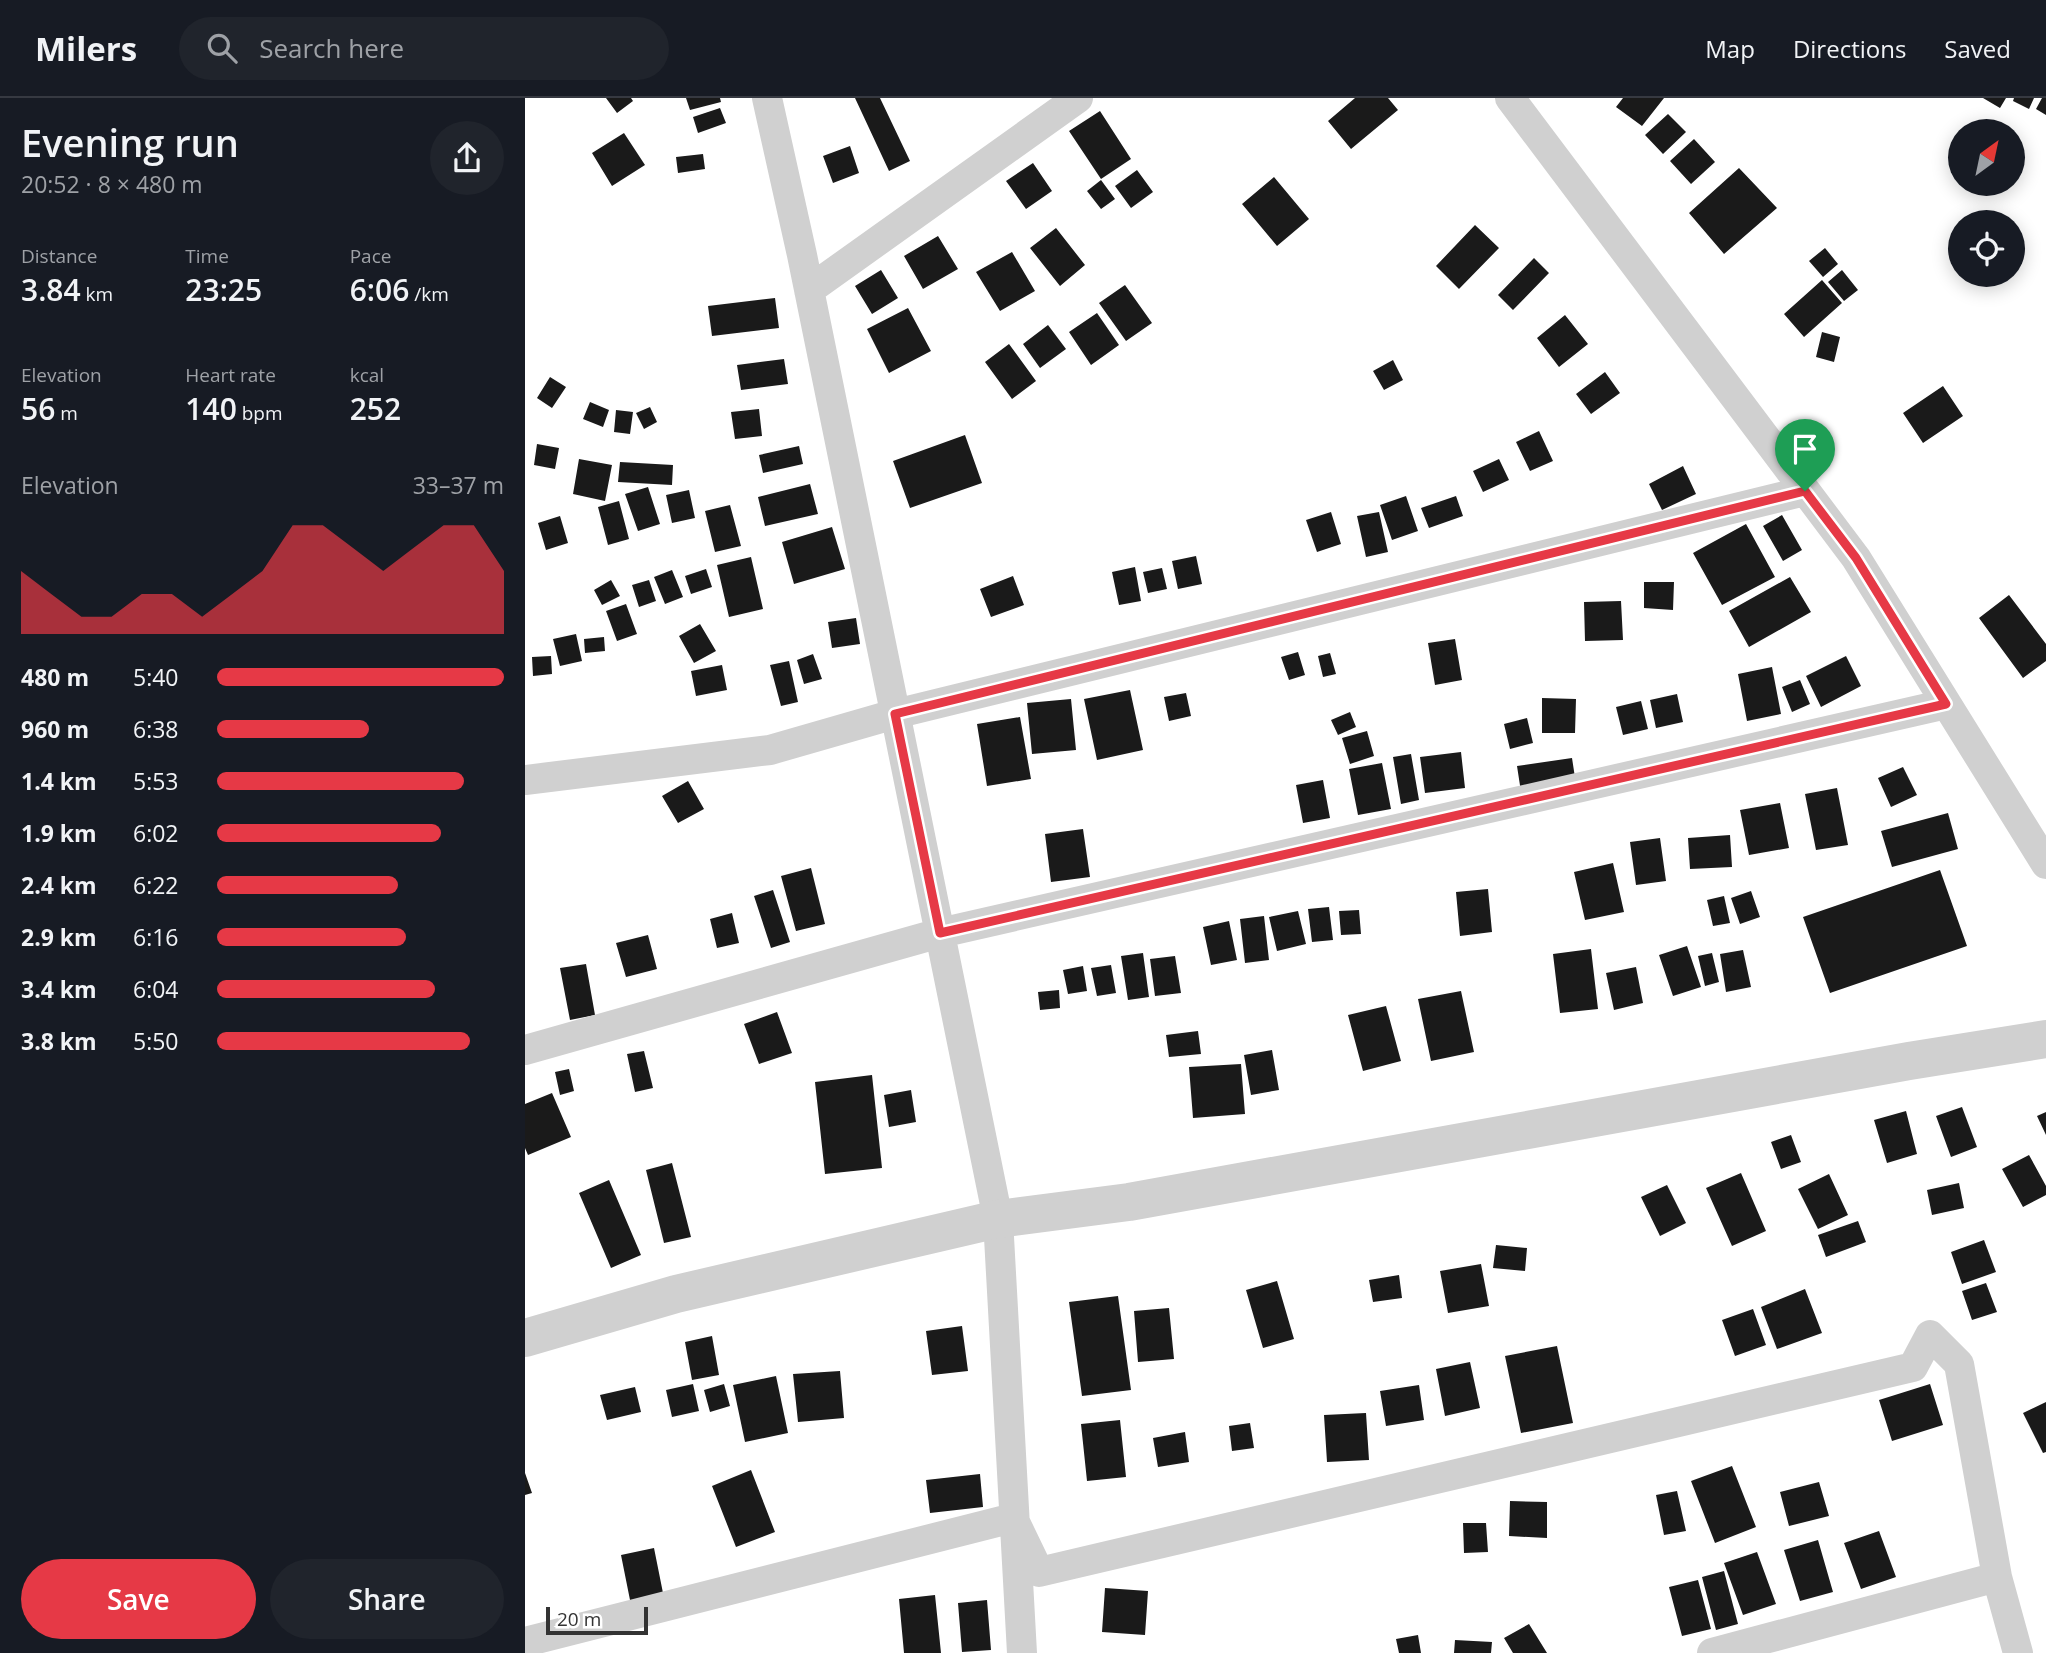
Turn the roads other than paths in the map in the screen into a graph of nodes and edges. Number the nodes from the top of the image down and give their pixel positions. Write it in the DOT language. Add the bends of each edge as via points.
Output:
graph roads {
  1 [pos="767,98"];
  2 [pos="1078,98"];
  3 [pos="1510,98"];
  4 [pos="810,290"];
  5 [pos="1805,491"];
  6 [pos="1946,704"];
  7 [pos="895,714"];
  8 [pos="525,780"];
  9 [pos="2046,864"];
  10 [pos="940,933"];
  11 [pos="2046,1039"];
  12 [pos="525,1050"];
  13 [pos="998,1219"];
  14 [pos="525,1338"];
  15 [pos="1013,1518"];
  16 [pos="1997,1577"];
  17 [pos="525,1642"];
  18 [pos="1022,1653"];
  19 [pos="1712,1653"];
  20 [pos="2018,1653"];
  1 -- 4 [label="street"];
  2 -- 4 [label="street"];
  3 -- 5 [label="street"];
  4 -- 7 [label="street"];
  5 -- 6 [label="street" via="1856,558"];
  5 -- 7 [label="street"];
  6 -- 9 [label="street"];
  6 -- 10 [label="street"];
  7 -- 8 [label="street" via="770,750"];
  7 -- 10 [label="street"];
  10 -- 12 [label="street"];
  10 -- 13 [label="street"];
  11 -- 13 [label="street" via="1129,1202"];
  13 -- 14 [label="street" via="676,1294"];
  13 -- 15 [label="street"];
  15 -- 16 [label="street" via="1039,1572 1913,1367 1930,1335 1959,1364"];
  15 -- 17 [label="street"];
  15 -- 18 [label="street"];
  16 -- 19 [label="street"];
  16 -- 20 [label="street"];
}
